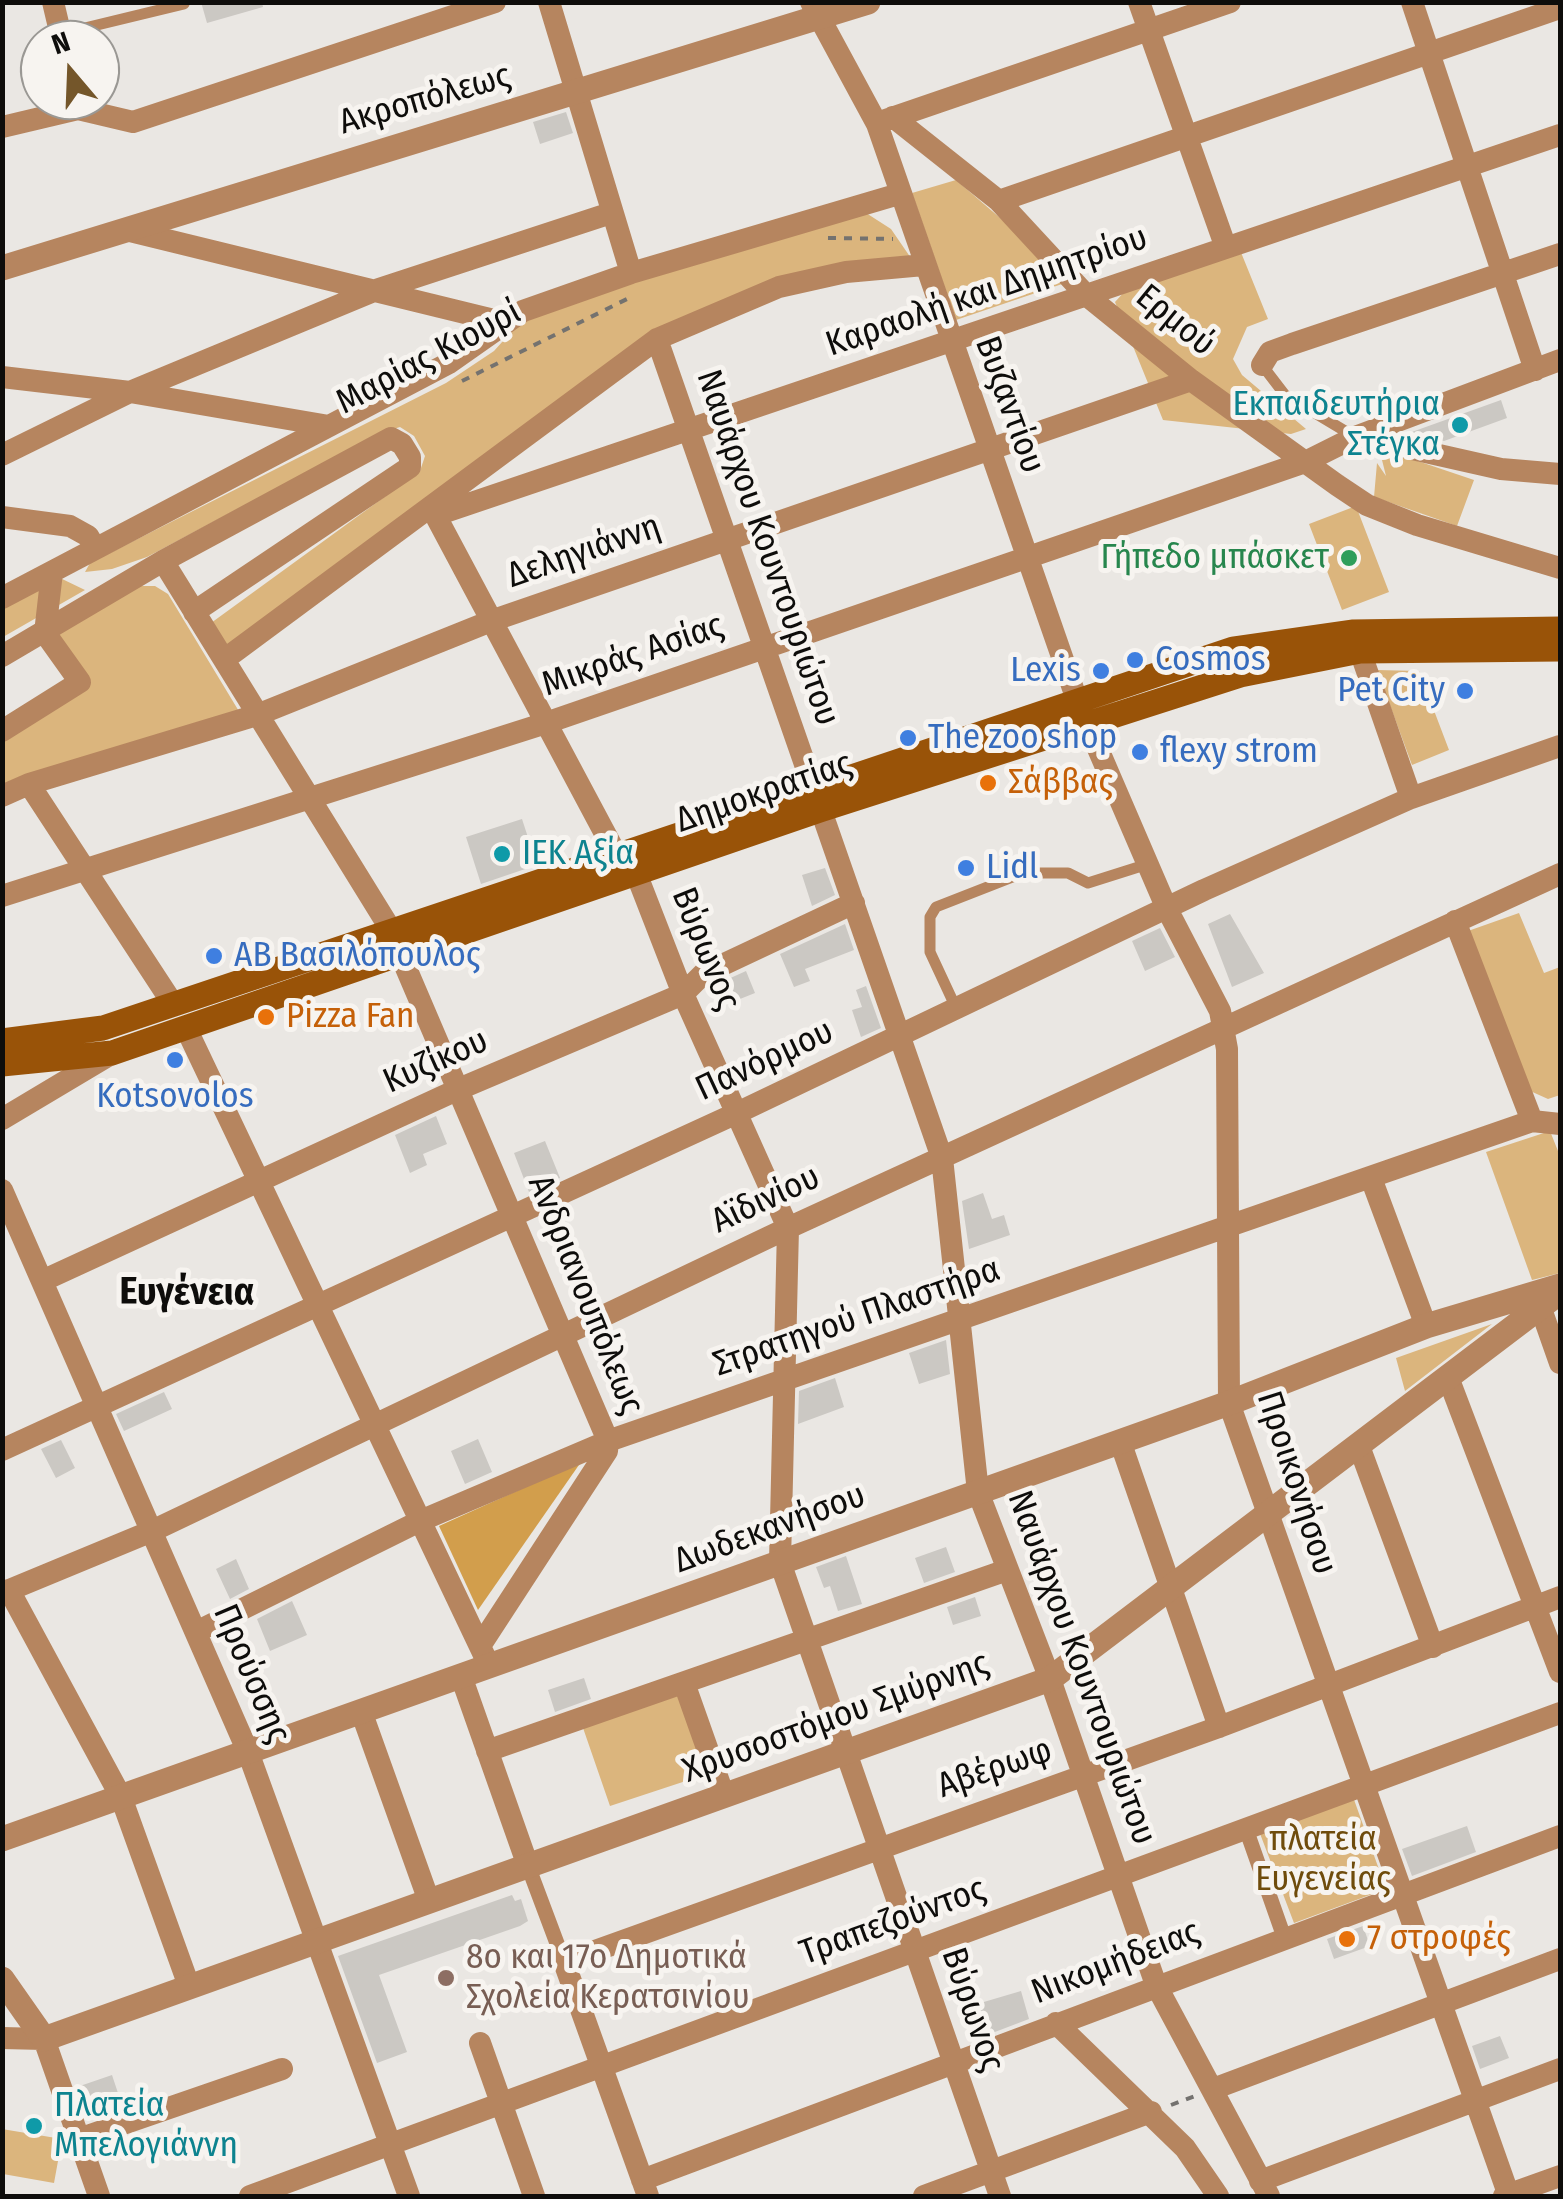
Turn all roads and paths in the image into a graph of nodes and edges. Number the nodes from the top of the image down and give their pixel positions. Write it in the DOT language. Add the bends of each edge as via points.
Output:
graph roads {
  1 [pos="496,2"];
  2 [pos="549,2"];
  3 [pos="868,2"];
  4 [pos="1139,2"];
  5 [pos="1230,2"];
  6 [pos="1412,2"];
  7 [pos="184,4"];
  8 [pos="1560,8"];
  9 [pos="815,10"];
  10 [pos="120,21"];
  11 [pos="1149,31"];
  12 [pos="1430,55"];
  13 [pos="576,93"];
  14 [pos="120,118"];
  15 [pos="885,120"];
  16 [pos="1560,135"];
  17 [pos="1187,138"];
  18 [pos="1466,167"];
  19 [pos="899,194"];
  20 [pos="999,201"];
  21 [pos="611,213"];
  22 [pos="126,230"];
  23 [pos="820,239"];
  24 [pos="915,240"];
  25 [pos="1226,248"];
  26 [pos="1560,254"];
  27 [pos="924,265"];
  28 [pos="2,268"];
  29 [pos="1502,275"];
  30 [pos="636,283"];
  31 [pos="376,290"];
  32 [pos="1086,295"];
  33 [pos="506,323"];
  34 [pos="657,340"];
  35 [pos="950,342"];
  36 [pos="1560,360"];
  37 [pos="1262,365"];
  38 [pos="1535,370"];
  39 [pos="2,376"];
  40 [pos="1190,380"];
  41 [pos="451,387"];
  42 [pos="130,392"];
  43 [pos="330,426"];
  44 [pos="688,430"];
  45 [pos="1355,437"];
  46 [pos="987,448"];
  47 [pos="2,454"];
  48 [pos="1304,462"];
  49 [pos="1560,474"];
  50 [pos="434,511"];
  51 [pos="2,517"];
  52 [pos="727,540"];
  53 [pos="94,546"];
  54 [pos="1026,556"];
  55 [pos="163,561"];
  56 [pos="1560,568"];
  57 [pos="52,572"];
  58 [pos="2,598"];
  59 [pos="194,612"];
  60 [pos="492,621"];
  61 [pos="1560,629"];
  62 [pos="45,633"];
  63 [pos="764,647"];
  64 [pos="1560,649"];
  65 [pos="1360,651"];
  66 [pos="2,656"];
  67 [pos="226,660"];
  68 [pos="1077,700"];
  69 [pos="257,715"];
  70 [pos="546,724"];
  71 [pos="1088,724"];
  72 [pos="2,731"];
  73 [pos="1560,746"];
  74 [pos="28,784"];
  75 [pos="2,796"];
  76 [pos="308,796"];
  77 [pos="817,798"];
  78 [pos="1411,798"];
  79 [pos="616,854"];
  80 [pos="1148,864"];
  81 [pos="85,868"];
  82 [pos="636,873"];
  83 [pos="1560,874"];
  84 [pos="2,896"];
  85 [pos="854,903"];
  86 [pos="1168,909"];
  87 [pos="1454,921"];
  88 [pos="396,942"];
  89 [pos="683,994"];
  90 [pos="173,1004"];
  91 [pos="957,1010"];
  92 [pos="186,1028"];
  93 [pos="1224,1028"];
  94 [pos="903,1036"];
  95 [pos="2,1041"];
  96 [pos="112,1053"];
  97 [pos="2,1064"];
  98 [pos="460,1089"];
  99 [pos="737,1113"];
  100 [pos="2,1119"];
  101 [pos="1532,1121"];
  102 [pos="1560,1124"];
  103 [pos="942,1158"];
  104 [pos="1371,1178"];
  105 [pos="259,1181"];
  106 [pos="2,1190"];
  107 [pos="515,1214"];
  108 [pos="1230,1225"];
  109 [pos="788,1228"];
  110 [pos="42,1281"];
  111 [pos="1554,1296"];
  112 [pos="318,1305"];
  113 [pos="962,1320"];
  114 [pos="1426,1326"];
  115 [pos="566,1334"];
  116 [pos="1560,1363"];
  117 [pos="1449,1380"];
  118 [pos="783,1381"];
  119 [pos="1229,1403"];
  120 [pos="97,1407"];
  121 [pos="375,1426"];
  122 [pos="608,1440"];
  123 [pos="1120,1441"];
  124 [pos="1359,1446"];
  125 [pos="2,1450"];
  126 [pos="978,1492"];
  127 [pos="1268,1515"];
  128 [pos="420,1521"];
  129 [pos="152,1531"];
  130 [pos="780,1562"];
  131 [pos="1007,1570"];
  132 [pos="1172,1587"];
  133 [pos="6,1592"];
  134 [pos="1560,1598"];
  135 [pos="1535,1608"];
  136 [pos="196,1632"];
  137 [pos="806,1640"];
  138 [pos="1433,1648"];
  139 [pos="484,1656"];
  140 [pos="1560,1672"];
  141 [pos="460,1676"];
  142 [pos="1050,1679"];
  143 [pos="684,1683"];
  144 [pos="1326,1684"];
  145 [pos="361,1711"];
  146 [pos="1560,1712"];
  147 [pos="1219,1726"];
  148 [pos="248,1752"];
  149 [pos="487,1752"];
  150 [pos="845,1752"];
  151 [pos="1084,1776"];
  152 [pos="1364,1785"];
  153 [pos="121,1796"];
  154 [pos="724,1796"];
  155 [pos="1246,1828"];
  156 [pos="1560,1836"];
  157 [pos="2,1839"];
  158 [pos="878,1848"];
  159 [pos="528,1866"];
  160 [pos="1118,1876"];
  161 [pos="1401,1893"];
  162 [pos="429,1901"];
  163 [pos="1284,1936"];
  164 [pos="316,1941"];
  165 [pos="915,1950"];
  166 [pos="1560,1959"];
  167 [pos="564,1962"];
  168 [pos="2,1979"];
  169 [pos="190,1986"];
  170 [pos="1156,1986"];
  171 [pos="1440,2004"];
  172 [pos="1056,2023"];
  173 [pos="2,2038"];
  174 [pos="44,2039"];
  175 [pos="480,2043"];
  176 [pos="952,2060"];
  177 [pos="601,2066"];
  178 [pos="282,2069"];
  179 [pos="1560,2069"];
  180 [pos="1213,2089"];
  181 [pos="1474,2100"];
  182 [pos="502,2103"];
  183 [pos="1151,2112"];
  184 [pos="79,2139"];
  185 [pos="390,2145"];
  186 [pos="991,2172"];
  187 [pos="1560,2176"];
  188 [pos="645,2188"];
  189 [pos="1265,2189"];
  190 [pos="282,2191"];
  191 [pos="99,2196"];
  192 [pos="250,2196"];
  193 [pos="408,2196"];
  194 [pos="534,2196"];
  195 [pos="924,2196"];
  196 [pos="1000,2196"];
  197 [pos="1218,2196"];
  198 [pos="1507,2196"];
  1 -- 14 [label="street" via="134,122"];
  2 -- 13 [label="street"];
  3 -- 9 [label="street, Ακροπόλεως"];
  4 -- 11 [label="street"];
  5 -- 11 [label="street"];
  6 -- 12 [label="street"];
  7 -- 10 [label="lane"];
  8 -- 12 [label="street"];
  9 -- 13 [label="street, Ακροπόλεως"];
  9 -- 15 [label="street, Βυζαντίου"];
  11 -- 15 [label="street"];
  11 -- 17 [label="street"];
  12 -- 17 [label="street"];
  12 -- 18 [label="street"];
  13 -- 21 [label="street"];
  13 -- 22 [label="street, Ακροπόλεως"];
  15 -- 19 [label="street, Βυζαντίου"];
  15 -- 20 [label="street, Ερμού"];
  16 -- 18 [label="street, Καραολή και Δημητρίου"];
  17 -- 20 [label="street"];
  17 -- 25 [label="street"];
  18 -- 25 [label="street, Καραολή και Δημητρίου"];
  18 -- 29 [label="street"];
  19 -- 24 [label="street, Βυζαντίου"];
  19 -- 30 [label="street, Μαρίας Κιουρί"];
  20 -- 32 [label="street, Ερμού"];
  21 -- 30 [label="street"];
  21 -- 31 [label="street"];
  22 -- 28 [label="street, Ακροπόλεως"];
  22 -- 31 [label="street"];
  23 -- 24 [label="path"];
  24 -- 27 [label="street, Βυζαντίου"];
  25 -- 32 [label="street, Καραολή και Δημητρίου"];
  26 -- 29 [label="street"];
  27 -- 34 [label="street" via="779,286"];
  27 -- 35 [label="street, Βυζαντίου"];
  29 -- 37 [label="street" via="1270,352"];
  29 -- 38 [label="street"];
  30 -- 33 [label="street, Μαρίας Κιουρί" via="544,302"];
  30 -- 41 [label="path, Μαρίας Κιουρί"];
  31 -- 33 [label="street"];
  31 -- 42 [label="street"];
  32 -- 35 [label="street, Καραολή και Δημητρίου"];
  32 -- 40 [label="street, Ερμού"];
  33 -- 43 [label="street, Μαρίας Κιουρί" via="450,363"];
  34 -- 44 [label="street, Ναυάρχου Κουντουριώτου"];
  34 -- 50 [label="street"];
  35 -- 44 [label="street, Καραολή και Δημητρίου"];
  35 -- 46 [label="street, Βυζαντίου"];
  36 -- 38 [label="street, Μικράς Ασίας"];
  37 -- 45 [label="lane" via="1284,395"];
  38 -- 45 [label="street, Μικράς Ασίας"];
  39 -- 42 [label="street"];
  40 -- 46 [label="street, Δεληγιάννη"];
  40 -- 48 [label="street, Ερμού"];
  42 -- 43 [label="street"];
  42 -- 47 [label="street"];
  43 -- 53 [label="street, Μαρίας Κιουρί"];
  44 -- 50 [label="street, Καραολή και Δημητρίου"];
  44 -- 52 [label="street, Ναυάρχου Κουντουριώτου"];
  45 -- 48 [label="street, Μικράς Ασίας"];
  45 -- 49 [label="street" via="1501,469"];
  46 -- 52 [label="street, Δεληγιάννη"];
  46 -- 54 [label="street, Βυζαντίου"];
  48 -- 54 [label="street, Μικράς Ασίας"];
  48 -- 56 [label="street, Ερμού" via="1387,514"];
  50 -- 60 [label="street"];
  50 -- 67 [label="street"];
  51 -- 53 [label="street" via="70,526"];
  52 -- 60 [label="street, Δεληγιάννη"];
  52 -- 63 [label="street, Ναυάρχου Κουντουριώτου"];
  53 -- 57 [label="street, Μαρίας Κιουρί"];
  54 -- 63 [label="street, Μικράς Ασίας"];
  54 -- 68 [label="street, Βυζαντίου"];
  55 -- 59 [label="street, Ανδριανουπόλεως"];
  55 -- 59 [label="street, Μαρίας Κιουρί" via="391,438 410,457 410,467"];
  55 -- 62 [label="street, Μαρίας Κιουρί"];
  57 -- 58 [label="street, Μαρίας Κιουρί"];
  57 -- 62 [label="street"];
  59 -- 67 [label="street, Ανδριανουπόλεως"];
  60 -- 69 [label="street, Δεληγιάννη"];
  60 -- 70 [label="street"];
  61 -- 68 [label="main road, Δημοκρατίας" via="1292,638 1234,649"];
  62 -- 66 [label="street, Μαρίας Κιουρί"];
  62 -- 72 [label="street" via="80,682"];
  63 -- 70 [label="street, Μικράς Ασίας"];
  63 -- 77 [label="street, Ναυάρχου Κουντουριώτου"];
  64 -- 65 [label="main road, Δημοκρατίας"];
  65 -- 71 [label="main road, Δημοκρατίας" via="1240,674"];
  65 -- 78 [label="street"];
  67 -- 69 [label="street, Ανδριανουπόλεως"];
  68 -- 71 [label="street, Βυζαντίου"];
  68 -- 77 [label="main road, Δημοκρατίας"];
  69 -- 74 [label="street, Δεληγιάννη"];
  69 -- 76 [label="street, Ανδριανουπόλεως"];
  70 -- 76 [label="street, Μικράς Ασίας"];
  70 -- 79 [label="street"];
  71 -- 77 [label="main road, Δημοκρατίας"];
  71 -- 80 [label="street, Προικονήσου"];
  73 -- 78 [label="street, Πανόρμου"];
  74 -- 75 [label="street, Δεληγιάννη"];
  74 -- 81 [label="street"];
  76 -- 81 [label="street, Μικράς Ασίας"];
  76 -- 88 [label="street, Ανδριανουπόλεως"];
  77 -- 79 [label="main road, Δημοκρατίας"];
  77 -- 82 [label="main road, Δημοκρατίας"];
  77 -- 85 [label="street, Ναυάρχου Κουντουριώτου"];
  78 -- 86 [label="street, Πανόρμου"];
  79 -- 88 [label="main road, Δημοκρατίας"];
  80 -- 86 [label="street, Προικονήσου"];
  80 -- 91 [label="lane" via="1088,883 1068,873 1023,872 936,906 930,952"];
  81 -- 84 [label="street, Μικράς Ασίας"];
  81 -- 90 [label="street"];
  82 -- 88 [label="main road, Δημοκρατίας"];
  82 -- 89 [label="street, Βύρωνος"];
  83 -- 87 [label="street, Αϊδινίου"];
  85 -- 89 [label="street, Κυζίκου" via="702,974"];
  85 -- 94 [label="street, Ναυάρχου Κουντουριώτου"];
  86 -- 91 [label="street, Πανόρμου"];
  86 -- 93 [label="street, Προικονήσου"];
  87 -- 93 [label="street, Αϊδινίου"];
  87 -- 101 [label="street"];
  88 -- 90 [label="main road, Δημοκρατίας"];
  88 -- 92 [label="main road, Δημοκρατίας"];
  88 -- 98 [label="street, Ανδριανουπόλεως"];
  89 -- 98 [label="street, Κυζίκου"];
  89 -- 99 [label="street, Βύρωνος"];
  90 -- 95 [label="main road, Δημοκρατίας" via="102,1028"];
  91 -- 94 [label="street, Πανόρμου"];
  92 -- 96 [label="main road, Δημοκρατίας"];
  92 -- 105 [label="street"];
  93 -- 103 [label="street, Αϊδινίου"];
  93 -- 108 [label="street, Προικονήσου"];
  94 -- 99 [label="street, Πανόρμου"];
  94 -- 103 [label="street, Ναυάρχου Κουντουριώτου"];
  96 -- 97 [label="main road, Δημοκρατίας"];
  96 -- 100 [label="street"];
  98 -- 105 [label="street, Κυζίκου"];
  98 -- 107 [label="street, Ανδριανουπόλεως"];
  99 -- 107 [label="street, Πανόρμου"];
  99 -- 109 [label="street, Βύρωνος"];
  101 -- 102 [label="street, Στρατηγού Πλαστήρα"];
  101 -- 104 [label="street, Στρατηγού Πλαστήρα"];
  103 -- 109 [label="street, Αϊδινίου"];
  103 -- 113 [label="street, Ναυάρχου Κουντουριώτου"];
  104 -- 108 [label="street, Στρατηγού Πλαστήρα"];
  104 -- 114 [label="street"];
  105 -- 110 [label="street, Κυζίκου"];
  105 -- 112 [label="street"];
  106 -- 110 [label="street, Προύσσης"];
  107 -- 112 [label="street, Πανόρμου"];
  107 -- 115 [label="street, Ανδριανουπόλεως"];
  108 -- 113 [label="street, Στρατηγού Πλαστήρα"];
  108 -- 119 [label="street, Προικονήσου"];
  109 -- 115 [label="street, Αϊδινίου"];
  109 -- 118 [label="street, Βύρωνος"];
  110 -- 120 [label="street, Προύσσης"];
  111 -- 114 [label="street, Δωδεκανήσου"];
  111 -- 116 [label="street"];
  111 -- 117 [label="street, Χρυσοστόμου Σμύρνης"];
  112 -- 120 [label="street, Πανόρμου"];
  112 -- 121 [label="street"];
  113 -- 118 [label="street, Στρατηγού Πλαστήρα"];
  113 -- 126 [label="street, Ναυάρχου Κουντουριώτου"];
  114 -- 119 [label="street, Δωδεκανήσου"];
  115 -- 121 [label="street, Αϊδινίου"];
  115 -- 122 [label="street, Ανδριανουπόλεως"];
  117 -- 124 [label="street, Χρυσοστόμου Σμύρνης"];
  117 -- 135 [label="street"];
  118 -- 122 [label="street, Στρατηγού Πλαστήρα"];
  118 -- 130 [label="street, Βύρωνος"];
  119 -- 123 [label="street, Δωδεκανήσου"];
  119 -- 127 [label="street, Προικονήσου"];
  120 -- 125 [label="street, Πανόρμου"];
  120 -- 129 [label="street, Προύσσης"];
  121 -- 128 [label="street"];
  121 -- 129 [label="street, Αϊδινίου"];
  122 -- 128 [label="street, Στρατηγού Πλαστήρα"];
  122 -- 139 [label="street, Ανδριανουπόλεως"];
  123 -- 126 [label="street, Δωδεκανήσου"];
  123 -- 132 [label="street"];
  124 -- 127 [label="street, Χρυσοστόμου Σμύρνης"];
  124 -- 138 [label="street"];
  126 -- 130 [label="street, Δωδεκανήσου"];
  126 -- 131 [label="street, Ναυάρχου Κουντουριώτου"];
  127 -- 132 [label="street, Χρυσοστόμου Σμύρνης"];
  127 -- 144 [label="street, Προικονήσου"];
  128 -- 136 [label="street, Στρατηγού Πλαστήρα"];
  128 -- 139 [label="street"];
  129 -- 133 [label="street, Αϊδινίου"];
  129 -- 136 [label="street, Προύσσης"];
  130 -- 137 [label="street, Βύρωνος"];
  130 -- 139 [label="street, Δωδεκανήσου"];
  131 -- 137 [label="street"];
  131 -- 142 [label="street, Ναυάρχου Κουντουριώτου"];
  132 -- 142 [label="street, Χρυσοστόμου Σμύρνης"];
  132 -- 147 [label="street"];
  133 -- 153 [label="street"];
  134 -- 135 [label="street, Αβέρωφ"];
  135 -- 138 [label="street, Αβέρωφ"];
  135 -- 140 [label="street"];
  136 -- 148 [label="street, Προύσσης"];
  137 -- 143 [label="street"];
  137 -- 150 [label="street, Βύρωνος"];
  138 -- 144 [label="street, Αβέρωφ"];
  139 -- 141 [label="street, Δωδεκανήσου"];
  141 -- 145 [label="street, Δωδεκανήσου"];
  141 -- 149 [label="street"];
  142 -- 150 [label="street, Χρυσοστόμου Σμύρνης"];
  142 -- 151 [label="street, Ναυάρχου Κουντουριώτου"];
  143 -- 149 [label="street"];
  143 -- 154 [label="street"];
  144 -- 147 [label="street, Αβέρωφ"];
  144 -- 152 [label="street, Προικονήσου"];
  145 -- 148 [label="street, Δωδεκανήσου"];
  145 -- 162 [label="street"];
  146 -- 152 [label="street, Τραπεζούντος"];
  147 -- 151 [label="street, Αβέρωφ"];
  148 -- 153 [label="street, Δωδεκανήσου"];
  148 -- 164 [label="street, Προύσσης"];
  149 -- 159 [label="street"];
  150 -- 154 [label="street, Χρυσοστόμου Σμύρνης"];
  150 -- 158 [label="street, Βύρωνος"];
  151 -- 158 [label="street, Αβέρωφ"];
  151 -- 160 [label="street, Ναυάρχου Κουντουριώτου"];
  152 -- 155 [label="street, Τραπεζούντος"];
  152 -- 161 [label="street, Προικονήσου"];
  153 -- 157 [label="street, Δωδεκανήσου"];
  153 -- 169 [label="street"];
  154 -- 159 [label="street, Χρυσοστόμου Σμύρνης"];
  155 -- 160 [label="street, Τραπεζούντος"];
  155 -- 163 [label="street"];
  156 -- 161 [label="street, Νικομήδειας"];
  158 -- 165 [label="street, Βύρωνος"];
  158 -- 167 [label="street, Αβέρωφ"];
  159 -- 162 [label="street, Χρυσοστόμου Σμύρνης"];
  159 -- 167 [label="street"];
  160 -- 165 [label="street, Τραπεζούντος"];
  160 -- 170 [label="street, Ναυάρχου Κουντουριώτου"];
  161 -- 163 [label="street, Νικομήδειας"];
  161 -- 171 [label="street, Προικονήσου"];
  162 -- 164 [label="street, Χρυσοστόμου Σμύρνης"];
  163 -- 170 [label="street, Νικομήδειας"];
  164 -- 169 [label="street, Χρυσοστόμου Σμύρνης"];
  164 -- 185 [label="street, Προύσσης"];
  165 -- 176 [label="street, Βύρωνος"];
  165 -- 177 [label="street, Τραπεζούντος"];
  166 -- 171 [label="street"];
  167 -- 177 [label="street"];
  168 -- 174 [label="street"];
  169 -- 174 [label="street, Χρυσοστόμου Σμύρνης"];
  170 -- 172 [label="street, Νικομήδειας"];
  170 -- 180 [label="street, Ναυάρχου Κουντουριώτου"];
  171 -- 180 [label="street"];
  171 -- 181 [label="street, Προικονήσου"];
  172 -- 176 [label="street, Νικομήδειας"];
  172 -- 183 [label="street"];
  173 -- 174 [label="street"];
  174 -- 184 [label="street"];
  175 -- 182 [label="street"];
  176 -- 186 [label="street, Βύρωνος"];
  176 -- 188 [label="street, Νικομήδειας"];
  177 -- 182 [label="street, Τραπεζούντος"];
  177 -- 188 [label="street"];
  178 -- 184 [label="street"];
  179 -- 181 [label="street"];
  180 -- 183 [label="path"];
  180 -- 189 [label="street, Ναυάρχου Κουντουριώτου"];
  181 -- 189 [label="street"];
  181 -- 198 [label="street, Προικονήσου"];
  182 -- 185 [label="street, Τραπεζούντος"];
  182 -- 194 [label="street"];
  183 -- 186 [label="street"];
  183 -- 197 [label="street"];
  184 -- 191 [label="street"];
  185 -- 190 [label="street, Τραπεζούντος"];
  185 -- 193 [label="street, Προύσσης"];
  186 -- 195 [label="street"];
  186 -- 196 [label="street, Βύρωνος"];
  187 -- 198 [label="street"];
  190 -- 192 [label="street, Τραπεζούντος"];
}
